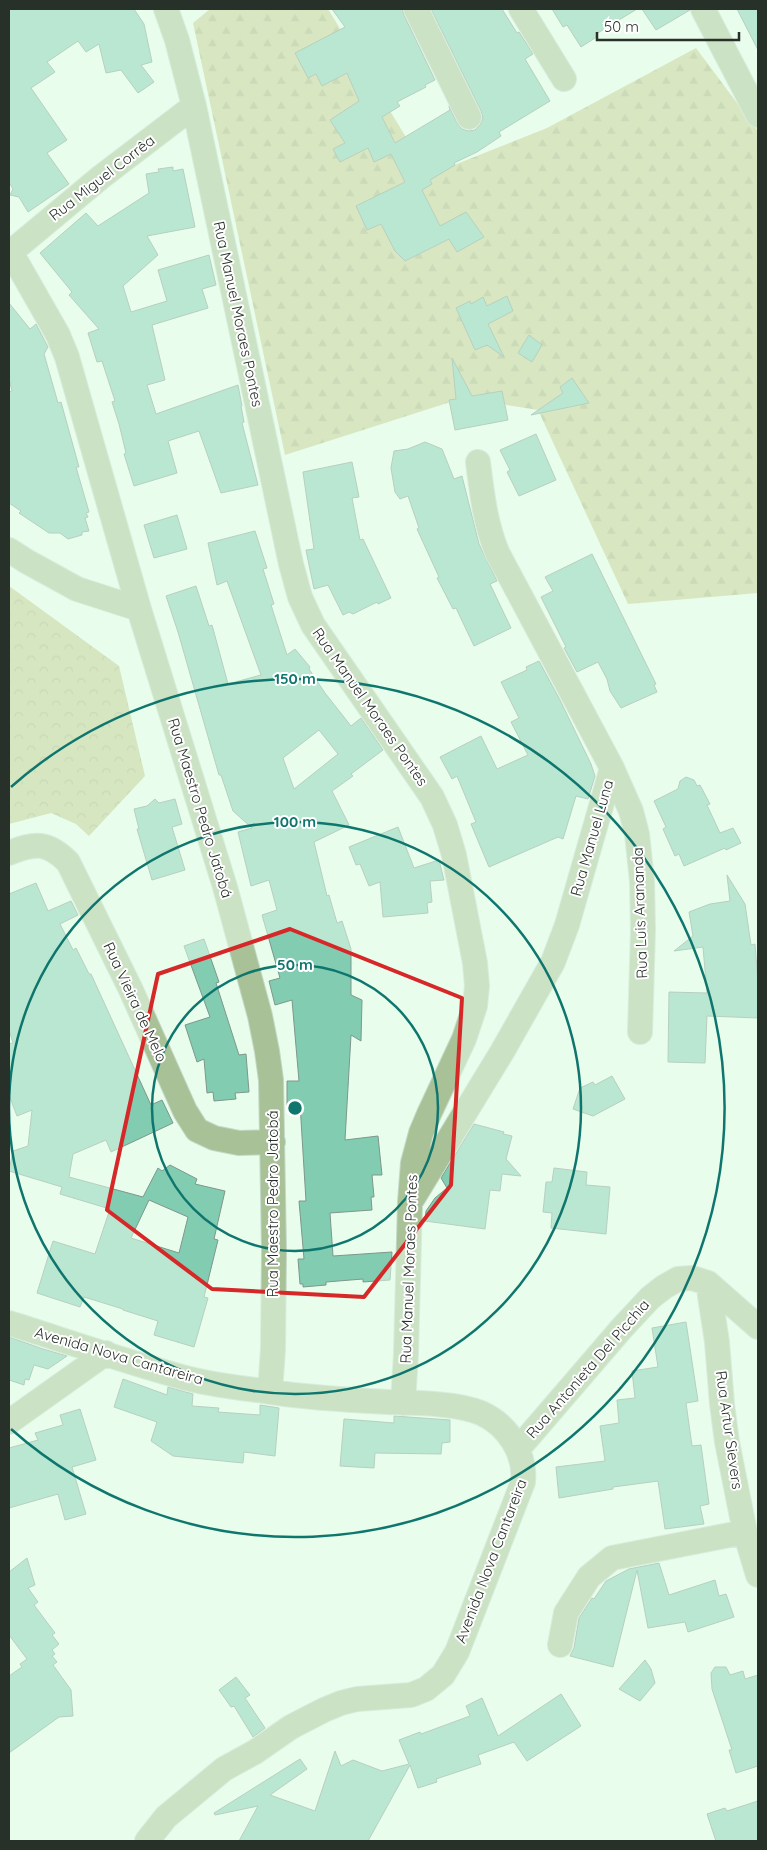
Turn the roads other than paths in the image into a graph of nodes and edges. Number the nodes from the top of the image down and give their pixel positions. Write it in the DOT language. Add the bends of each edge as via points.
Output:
graph roads {
  1 [pos="166,9"];
  2 [pos="416,9"];
  3 [pos="521,9"];
  4 [pos="703,9"];
  5 [pos="564,79"];
  6 [pos="194,106"];
  7 [pos="758,115"];
  8 [pos="469,117"];
  9 [pos="10,250"];
  10 [pos="478,462"];
  11 [pos="9,550"];
  12 [pos="139,609"];
  13 [pos="612,768"];
  14 [pos="9,852"];
  15 [pos="640,1032"];
  16 [pos="273,1142"];
  17 [pos="410,1202"];
  18 [pos="708,1284"];
  19 [pos="9,1323"];
  20 [pos="758,1328"];
  21 [pos="106,1353"];
  22 [pos="270,1392"];
  23 [pos="403,1403"];
  24 [pos="9,1422"];
  25 [pos="518,1449"];
  26 [pos="745,1532"];
  27 [pos="758,1575"];
  28 [pos="560,1645"];
  29 [pos="147,1841"];
  1 -- 6 [label="street, Rua Manuel Moraes Pontes"];
  2 -- 8 [label="street"];
  3 -- 5 [label="street"];
  4 -- 7 [label="street"];
  6 -- 9 [label="street, Rua Miguel Corrêa"];
  6 -- 17 [label="street, Rua Manuel Moraes Pontes" via="300,597 313,625 432,797 454,855 475,962 475,1006 464,1039 421,1133 413,1163"];
  9 -- 12 [label="street, Rua Maestro Pedro Jatobá" via="67,357"];
  10 -- 13 [label="street, Rua Manuel Luna" via="484,510 497,552"];
  11 -- 12 [label="street" via="77,589"];
  12 -- 16 [label="street, Rua Maestro Pedro Jatobá" via="225,887 260,1016 271,1080"];
  13 -- 15 [label="street, Rua Luis Arananda" via="631,811 642,881"];
  13 -- 17 [label="street, Rua Manuel Luna" via="568,925 553,962"];
  14 -- 16 [label="street, Rua Vieira de Melo" via="36,845 57,851 68,862 132,990 184,1111 197,1130 214,1138 239,1143"];
  16 -- 22 [label="street, Rua Maestro Pedro Jatobá"];
  17 -- 23 [label="street, Rua Manuel Moraes Pontes"];
  18 -- 20 [label="street, Rua Antonieta Del Picchia"];
  18 -- 25 [label="street, Rua Antonieta Del Picchia" via="692,1278 678,1279 650,1298"];
  18 -- 26 [label="street, Rua Artur Sievers" via="722,1404"];
  19 -- 21 [label="street, Avenida Nova Cantareira"];
  21 -- 22 [label="street, Avenida Nova Cantareira" via="183,1378"];
  21 -- 24 [label="street"];
  22 -- 23 [label="street, Avenida Nova Cantareira" via="312,1398"];
  23 -- 25 [label="street, Avenida Nova Cantareira" via="480,1413 505,1430"];
  25 -- 29 [label="street, Avenida Nova Cantareira" via="524,1471 523,1482 457,1652 443,1676 411,1695 341,1703 291,1728 224,1769 166,1817"];
  26 -- 27 [label="street, Rua Artur Sievers"];
  26 -- 28 [label="street" via="612,1558 589,1577 566,1614"];
}
